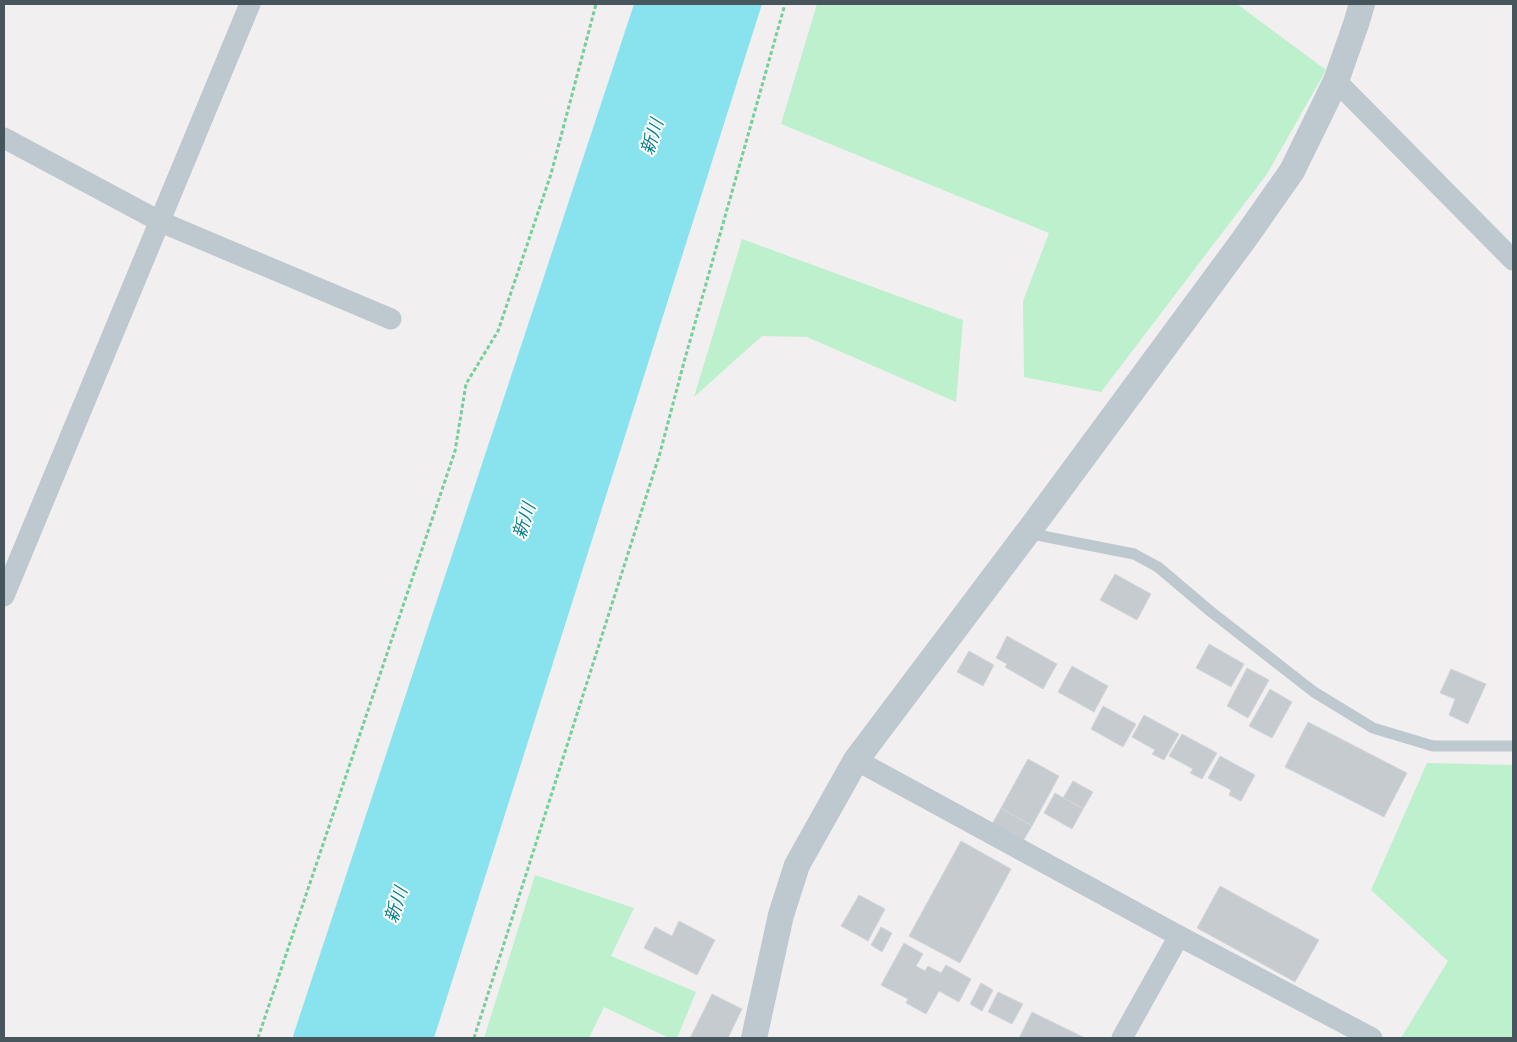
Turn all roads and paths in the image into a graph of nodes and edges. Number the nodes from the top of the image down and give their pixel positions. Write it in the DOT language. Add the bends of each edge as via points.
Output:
graph roads {
  1 [pos="250,4"];
  2 [pos="596,4"];
  3 [pos="785,4"];
  4 [pos="1362,4"];
  5 [pos="1336,81"];
  6 [pos="4,138"];
  7 [pos="160,222"];
  8 [pos="1513,260"];
  9 [pos="391,319"];
  10 [pos="1027,533"];
  11 [pos="4,596"];
  12 [pos="1513,746"];
  13 [pos="856,760"];
  14 [pos="1178,936"];
  15 [pos="258,1038"];
  16 [pos="474,1038"];
  17 [pos="754,1038"];
  18 [pos="1122,1038"];
  19 [pos="1372,1038"];
  1 -- 7 [label="street"];
  2 -- 15 [label="path" via="550,174 498,331 466,384 455,451"];
  3 -- 16 [label="path" via="660,453"];
  4 -- 5 [label="street"];
  5 -- 8 [label="street"];
  5 -- 10 [label="street" via="1292,171"];
  6 -- 7 [label="street"];
  7 -- 9 [label="street"];
  7 -- 11 [label="street"];
  10 -- 12 [label="lane" via="1134,554 1158,567 1210,612 1314,692 1373,728 1433,746"];
  10 -- 13 [label="street"];
  13 -- 14 [label="street"];
  13 -- 17 [label="street" via="798,865 781,915"];
  14 -- 18 [label="street"];
  14 -- 19 [label="street"];
}
